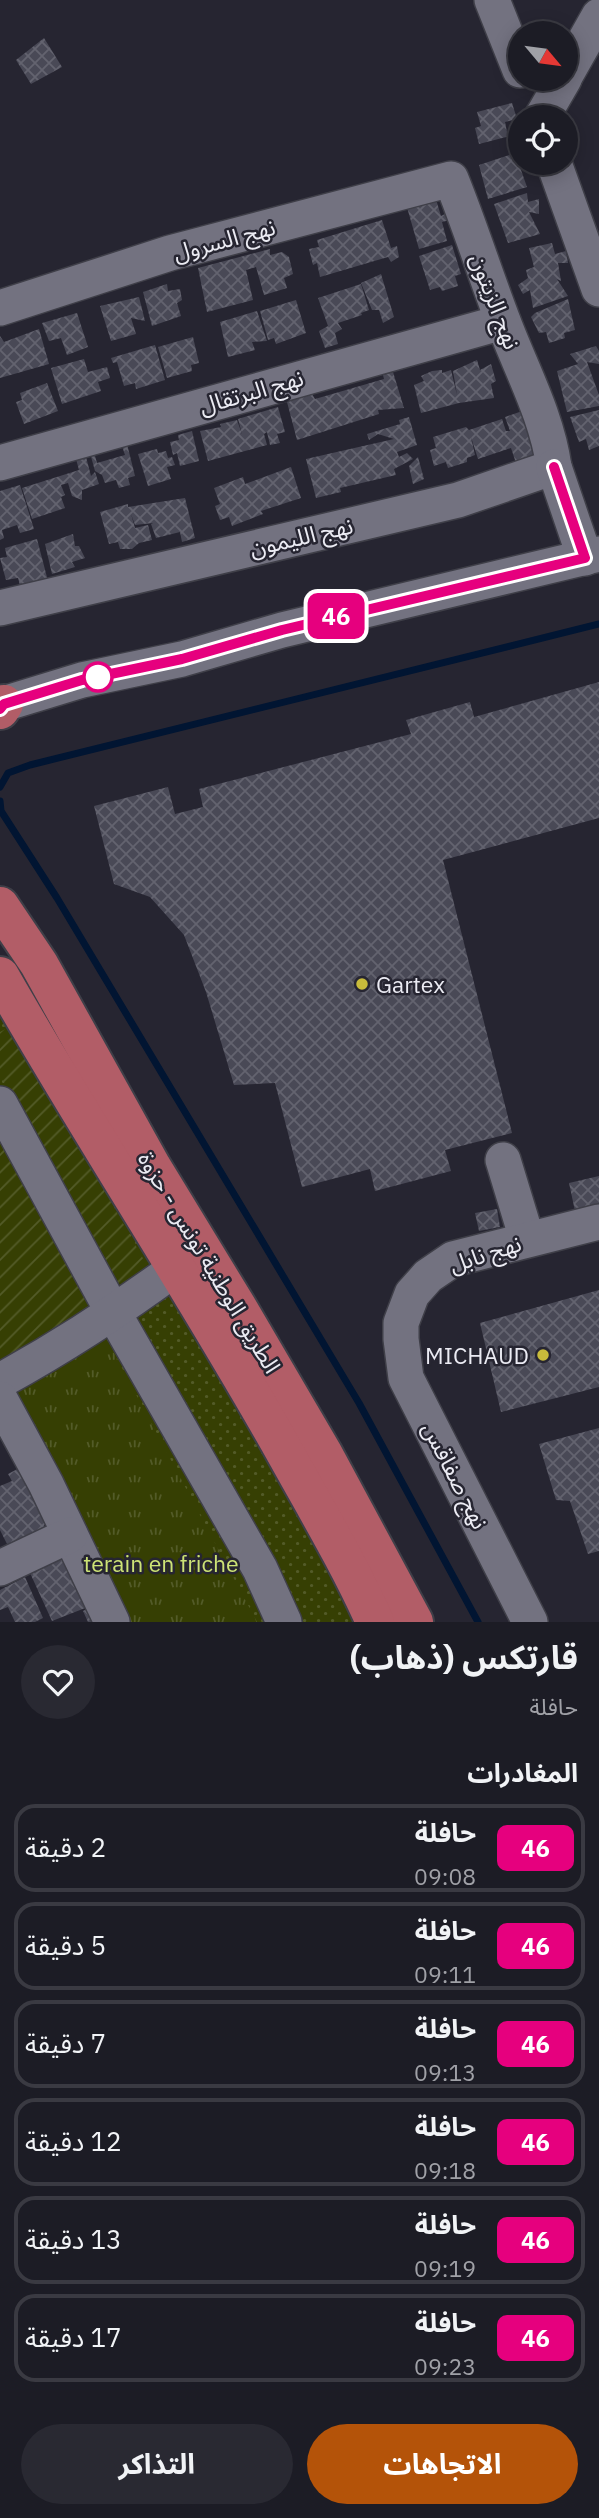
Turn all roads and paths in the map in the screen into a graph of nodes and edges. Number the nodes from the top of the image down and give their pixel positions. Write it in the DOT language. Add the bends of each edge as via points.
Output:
graph roads {
  1 [pos="492,0"];
  2 [pos="599,16"];
  3 [pos="508,40"];
  4 [pos="578,53"];
  5 [pos="559,175"];
  6 [pos="451,179"];
  7 [pos="599,289"];
  8 [pos="0,308"];
  9 [pos="503,322"];
  10 [pos="0,463"];
  11 [pos="554,467"];
  12 [pos="592,556"];
  13 [pos="0,608"];
  14 [pos="1,700"];
  15 [pos="0,906"];
  16 [pos="5,996"];
  17 [pos="0,1104"];
  18 [pos="502,1160"];
  19 [pos="599,1222"];
  20 [pos="527,1239"];
  21 [pos="176,1268"];
  22 [pos="114,1314"];
  23 [pos="401,1323"];
  24 [pos="0,1381"];
  25 [pos="0,1399"];
  26 [pos="70,1535"];
  27 [pos="0,1568"];
  28 [pos="112,1622"];
  29 [pos="284,1622"];
  30 [pos="375,1622"];
  31 [pos="414,1622"];
  32 [pos="530,1622"];
  1 -- 3 [label="street"];
  2 -- 4 [label="street"];
  5 -- 7 [label="street"];
  6 -- 8 [label="street, نهج السرول" via="170,253"];
  6 -- 9 [label="street, نهج الزيتون"];
  9 -- 10 [label="street, نهج البرتقال"];
  9 -- 11 [label="street, نهج الزيتون" via="543,421"];
  11 -- 12 [label="street"];
  11 -- 13 [label="street, نهج الليمون" via="458,500"];
  12 -- 14 [label="street"];
  15 -- 31 [label="main road, الطريق الوطنية تونس - حزوة" via="39,964 152,1167 323,1453"];
  16 -- 21 [label="main road, الطريق الوطنية تونس - حزوة"];
  17 -- 22 [label="street"];
  18 -- 20 [label="street"];
  19 -- 20 [label="street, نهج نابل"];
  20 -- 23 [label="street, نهج نابل" via="444,1265 412,1294"];
  21 -- 22 [label="street"];
  21 -- 30 [label="main road, الطريق الوطنية تونس - حزوة" via="244,1378"];
  22 -- 24 [label="street"];
  22 -- 29 [label="street" via="260,1569"];
  23 -- 32 [label="street, نهج صفاقس" via="406,1378"];
  25 -- 26 [label="street"];
  26 -- 27 [label="street"];
  26 -- 28 [label="street"];
}
